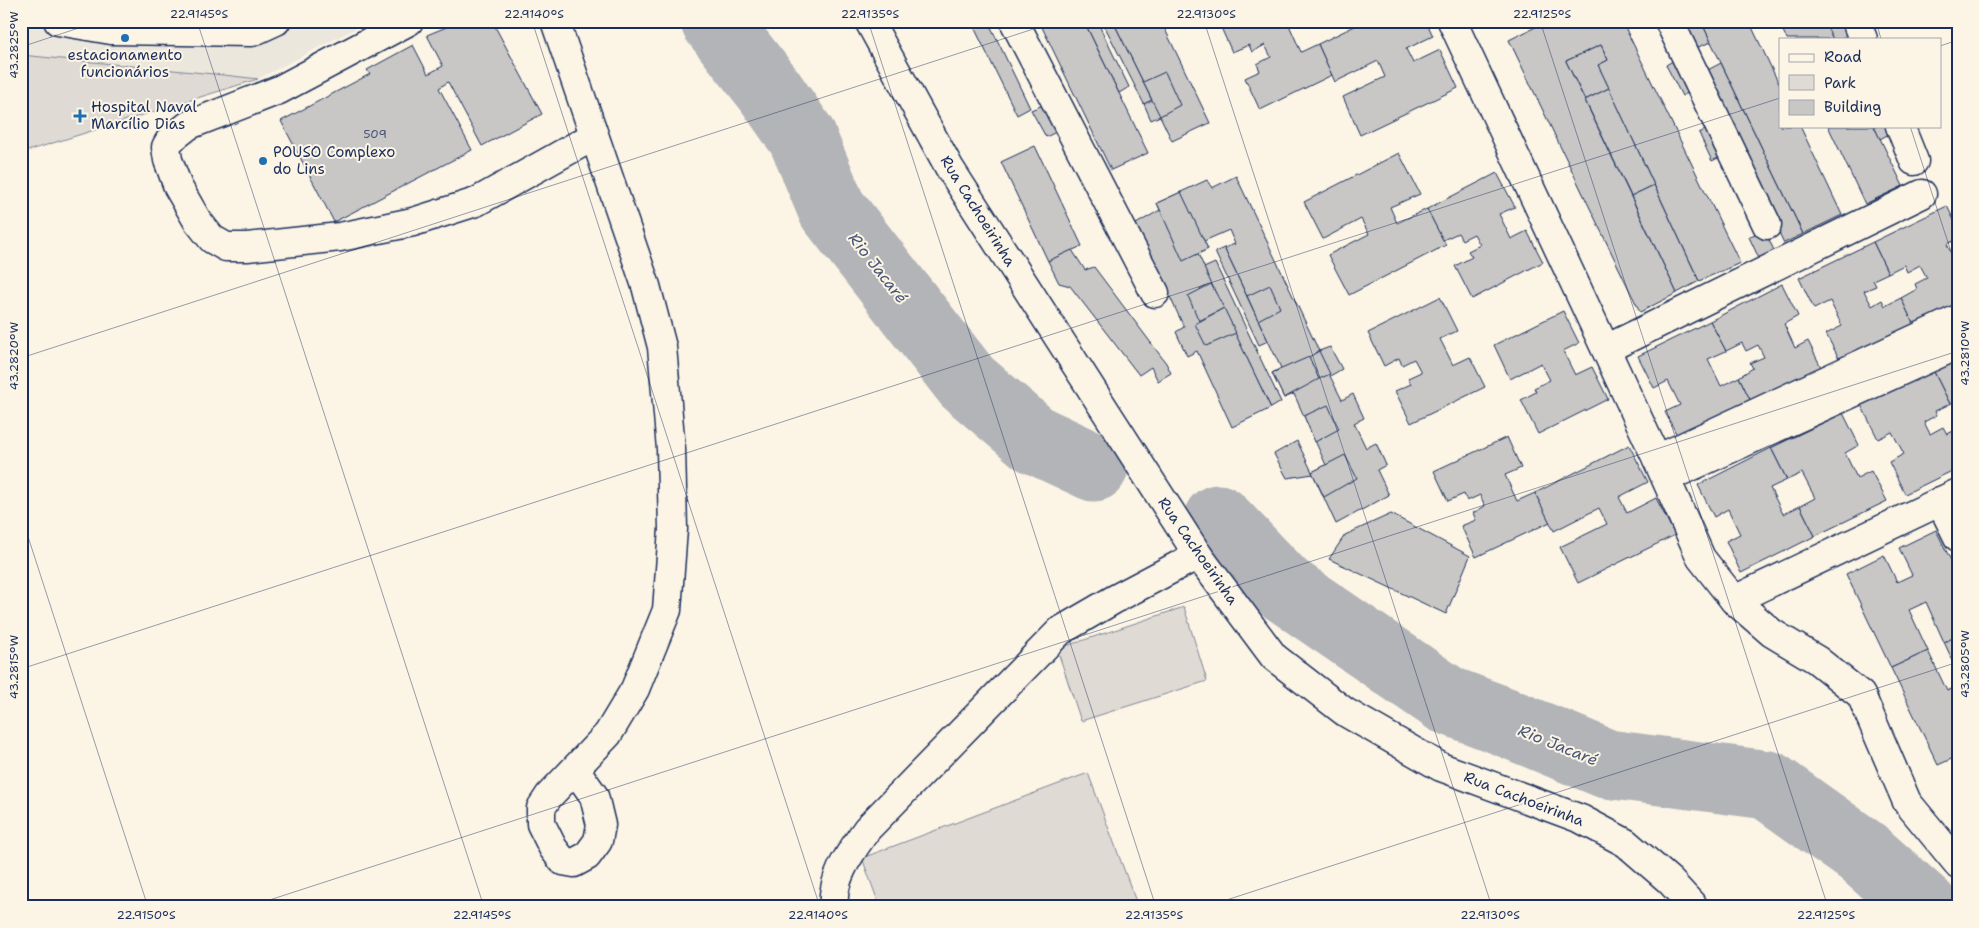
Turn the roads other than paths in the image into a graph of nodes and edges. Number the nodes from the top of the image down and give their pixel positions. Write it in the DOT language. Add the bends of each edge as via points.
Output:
graph roads {
  1 [pos="58,21"];
  2 [pos="276,21"];
  3 [pos="410,21"];
  4 [pos="555,21"];
  5 [pos="869,21"];
  6 [pos="1014,21"];
  7 [pos="1669,21"];
  8 [pos="1856,21"];
  9 [pos="1453,22"];
  10 [pos="1864,38"];
  11 [pos="1901,128"];
  12 [pos="594,136"];
  13 [pos="1914,160"];
  14 [pos="1922,194"];
  15 [pos="1767,225"];
  16 [pos="1155,293"];
  17 [pos="1958,319"];
  18 [pos="1958,345"];
  19 [pos="1606,349"];
  20 [pos="1661,469"];
  21 [pos="1949,497"];
  22 [pos="1958,537"];
  23 [pos="1198,555"];
  24 [pos="1734,600"];
  25 [pos="575,769"];
  26 [pos="1958,864"];
  27 [pos="834,907"];
  28 [pos="1694,907"];
  1 -- 2 [label="street" via="111,30 252,32"];
  3 -- 12 [label="street" via="279,90 176,133 166,147 168,160 178,187 212,239 226,248 247,247 340,237 413,222 476,202"];
  4 -- 12 [label="street"];
  5 -- 23 [label="street, Rua Cachoeirinha" via="949,168"];
  6 -- 16 [label="street"];
  7 -- 15 [label="street"];
  8 -- 10 [label="street"];
  9 -- 19 [label="street"];
  11 -- 13 [label="street"];
  12 -- 25 [label="street" via="646,286 662,347 672,449 673,529 667,610 635,689 608,734"];
  14 -- 19 [label="street"];
  17 -- 20 [label="street"];
  18 -- 20 [label="street"];
  19 -- 20 [label="street"];
  20 -- 24 [label="street" via="1701,558"];
  21 -- 22 [label="street"];
  21 -- 24 [label="street"];
  23 -- 27 [label="street" via="1060,632 867,829 845,860 833,896"];
  23 -- 28 [label="street, Rua Cachoeirinha" via="1274,657 1345,712 1441,767 1581,820 1626,843"];
  24 -- 26 [label="street" via="1772,633 1817,660 1861,695 1906,802"];
}
